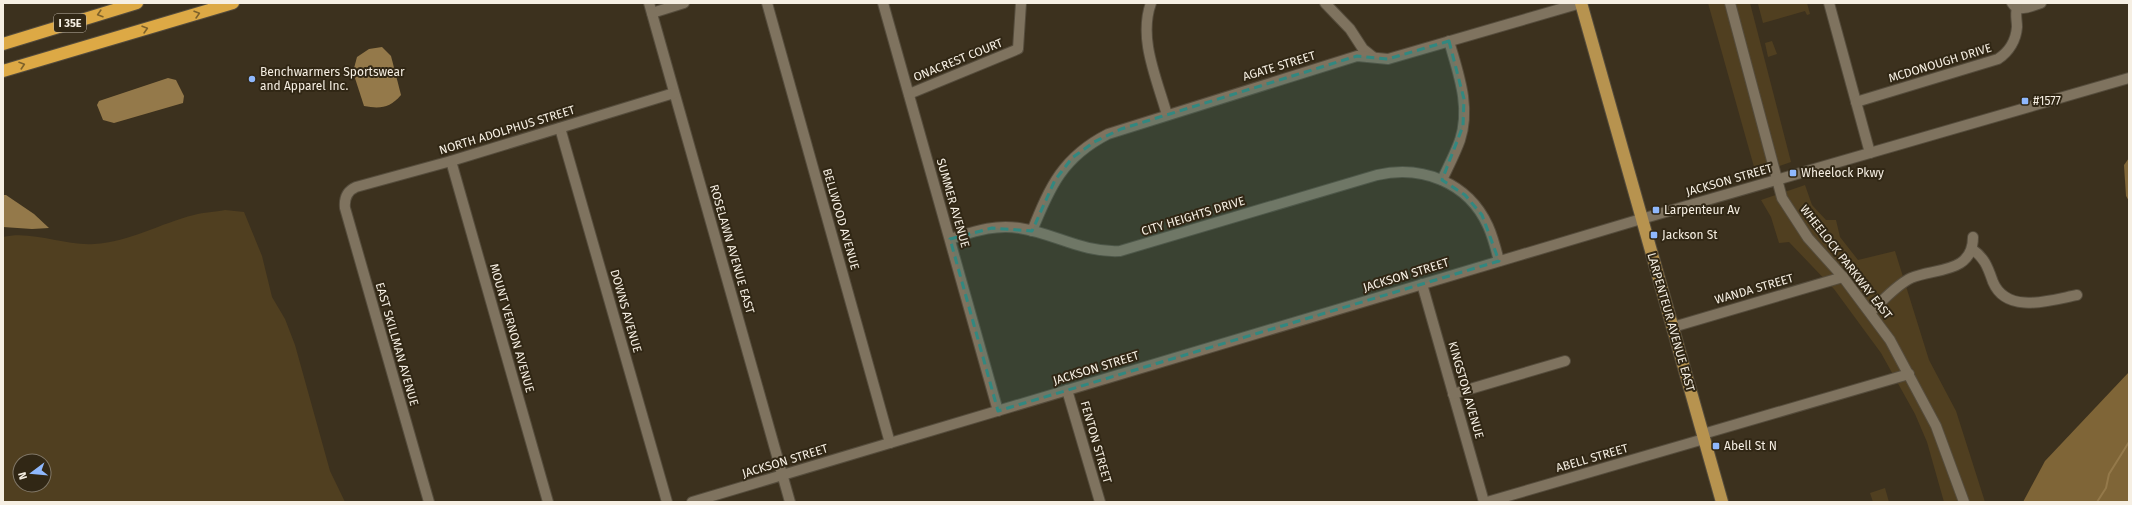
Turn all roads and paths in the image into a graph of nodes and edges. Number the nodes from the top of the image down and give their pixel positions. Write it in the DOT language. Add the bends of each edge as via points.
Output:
graph roads {
  1 [pos="137,3"];
  2 [pos="649,3"];
  3 [pos="684,3"];
  4 [pos="767,3"];
  5 [pos="883,3"];
  6 [pos="1021,3"];
  7 [pos="1151,3"];
  8 [pos="1325,3"];
  9 [pos="1581,3"];
  10 [pos="1730,3"];
  11 [pos="1829,3"];
  12 [pos="2041,3"];
  13 [pos="232,4"];
  14 [pos="2015,6"];
  15 [pos="652,14"];
  16 [pos="1449,41"];
  17 [pos="3,44"];
  18 [pos="1373,57"];
  19 [pos="3,71"];
  20 [pos="2129,78"];
  21 [pos="674,93"];
  22 [pos="909,94"];
  23 [pos="1856,102"];
  24 [pos="1167,115"];
  25 [pos="560,128"];
  26 [pos="1870,153"];
  27 [pos="451,161"];
  28 [pos="1442,180"];
  29 [pos="1777,180"];
  30 [pos="348,193"];
  31 [pos="1642,218"];
  32 [pos="1032,231"];
  33 [pos="1973,237"];
  34 [pos="950,239"];
  35 [pos="1972,249"];
  36 [pos="1499,261"];
  37 [pos="1843,277"];
  38 [pos="1422,284"];
  39 [pos="2077,295"];
  40 [pos="1870,312"];
  41 [pos="1673,327"];
  42 [pos="1565,361"];
  43 [pos="1909,374"];
  44 [pos="1067,390"];
  45 [pos="1453,394"];
  46 [pos="998,411"];
  47 [pos="1704,436"];
  48 [pos="890,443"];
  49 [pos="782,475"];
  50 [pos="429,502"];
  51 [pos="548,502"];
  52 [pos="667,502"];
  53 [pos="692,502"];
  54 [pos="790,502"];
  55 [pos="1100,502"];
  56 [pos="1485,502"];
  57 [pos="1722,502"];
  58 [pos="1964,502"];
  1 -- 17 [label="highway, I 35E, one-way"];
  2 -- 15 [label="street, ROSELAWN AVENUE EAST"];
  3 -- 15 [label="street"];
  4 -- 48 [label="street, BELLWOOD AVENUE"];
  5 -- 22 [label="street, SUMMER AVENUE"];
  6 -- 22 [label="street, ONACREST COURT" via="1018,49"];
  7 -- 24 [label="street" via="1146,20 1147,45"];
  8 -- 18 [label="street" via="1350,29 1363,49"];
  9 -- 16 [label="street, AGATE STREET"];
  9 -- 31 [label="main road, LARPENTEUR AVENUE EAST"];
  10 -- 29 [label="street, WHEELOCK PARKWAY EAST"];
  11 -- 23 [label="street"];
  12 -- 14 [label="street"];
  19 -- 13 [label="highway, I 35E, one-way"];
  14 -- 23 [label="street, MCDONOUGH DRIVE" via="2016,28 2013,42 2008,51 1998,59"];
  15 -- 21 [label="street, ROSELAWN AVENUE EAST"];
  16 -- 18 [label="street, AGATE STREET" via="1388,59"];
  16 -- 28 [label="street" via="1462,87 1464,112 1460,139"];
  18 -- 24 [label="street, AGATE STREET" via="1357,56"];
  20 -- 26 [label="street, JACKSON STREET"];
  21 -- 25 [label="street, NORTH ADOLPHUS STREET"];
  21 -- 49 [label="street, ROSELAWN AVENUE EAST"];
  22 -- 34 [label="street, SUMMER AVENUE"];
  23 -- 26 [label="street"];
  24 -- 32 [label="street, AGATE STREET" via="1108,134 1082,149 1055,180"];
  25 -- 27 [label="street, NORTH ADOLPHUS STREET"];
  25 -- 52 [label="street, DOWNS AVENUE"];
  26 -- 29 [label="street, JACKSON STREET"];
  27 -- 30 [label="street, NORTH ADOLPHUS STREET" via="356,187"];
  27 -- 51 [label="street, MOUNT VERNON AVENUE"];
  28 -- 32 [label="street, CITY HEIGHTS DRIVE" via="1418,172 1377,175 1120,251 1092,250"];
  28 -- 36 [label="street" via="1465,195 1482,215 1493,238"];
  29 -- 31 [label="street, JACKSON STREET"];
  29 -- 37 [label="street, WHEELOCK PARKWAY EAST" via="1782,198 1792,215 1808,238"];
  30 -- 50 [label="street, EAST SKILLMAN AVENUE" via="344,199 345,208"];
  31 -- 36 [label="street, JACKSON STREET"];
  31 -- 41 [label="main road, LARPENTEUR AVENUE EAST"];
  32 -- 34 [label="street, CITY HEIGHTS DRIVE" via="1012,227 992,228"];
  33 -- 35 [label="street"];
  34 -- 46 [label="street, SUMMER AVENUE"];
  35 -- 39 [label="street" via="1984,260 1998,290 2009,299 2033,302"];
  35 -- 40 [label="street" via="1963,261 1954,267 1911,278"];
  36 -- 38 [label="street, JACKSON STREET"];
  37 -- 40 [label="street, WHEELOCK PARKWAY EAST"];
  37 -- 41 [label="street, WANDA STREET"];
  38 -- 44 [label="street, JACKSON STREET"];
  38 -- 45 [label="street, KINGSTON AVENUE"];
  40 -- 43 [label="street, WHEELOCK PARKWAY EAST" via="1890,340"];
  41 -- 47 [label="main road, LARPENTEUR AVENUE EAST"];
  42 -- 45 [label="street"];
  43 -- 47 [label="street, ABELL STREET"];
  43 -- 58 [label="street, WHEELOCK PARKWAY EAST" via="1939,433"];
  44 -- 46 [label="street, JACKSON STREET"];
  44 -- 55 [label="street, FENTON STREET"];
  45 -- 56 [label="street, KINGSTON AVENUE"];
  46 -- 48 [label="street, JACKSON STREET"];
  47 -- 56 [label="street, ABELL STREET"];
  47 -- 57 [label="main road, LARPENTEUR AVENUE EAST"];
  48 -- 49 [label="street, JACKSON STREET"];
  49 -- 53 [label="street, JACKSON STREET"];
  49 -- 54 [label="street, ROSELAWN AVENUE EAST"];
}
